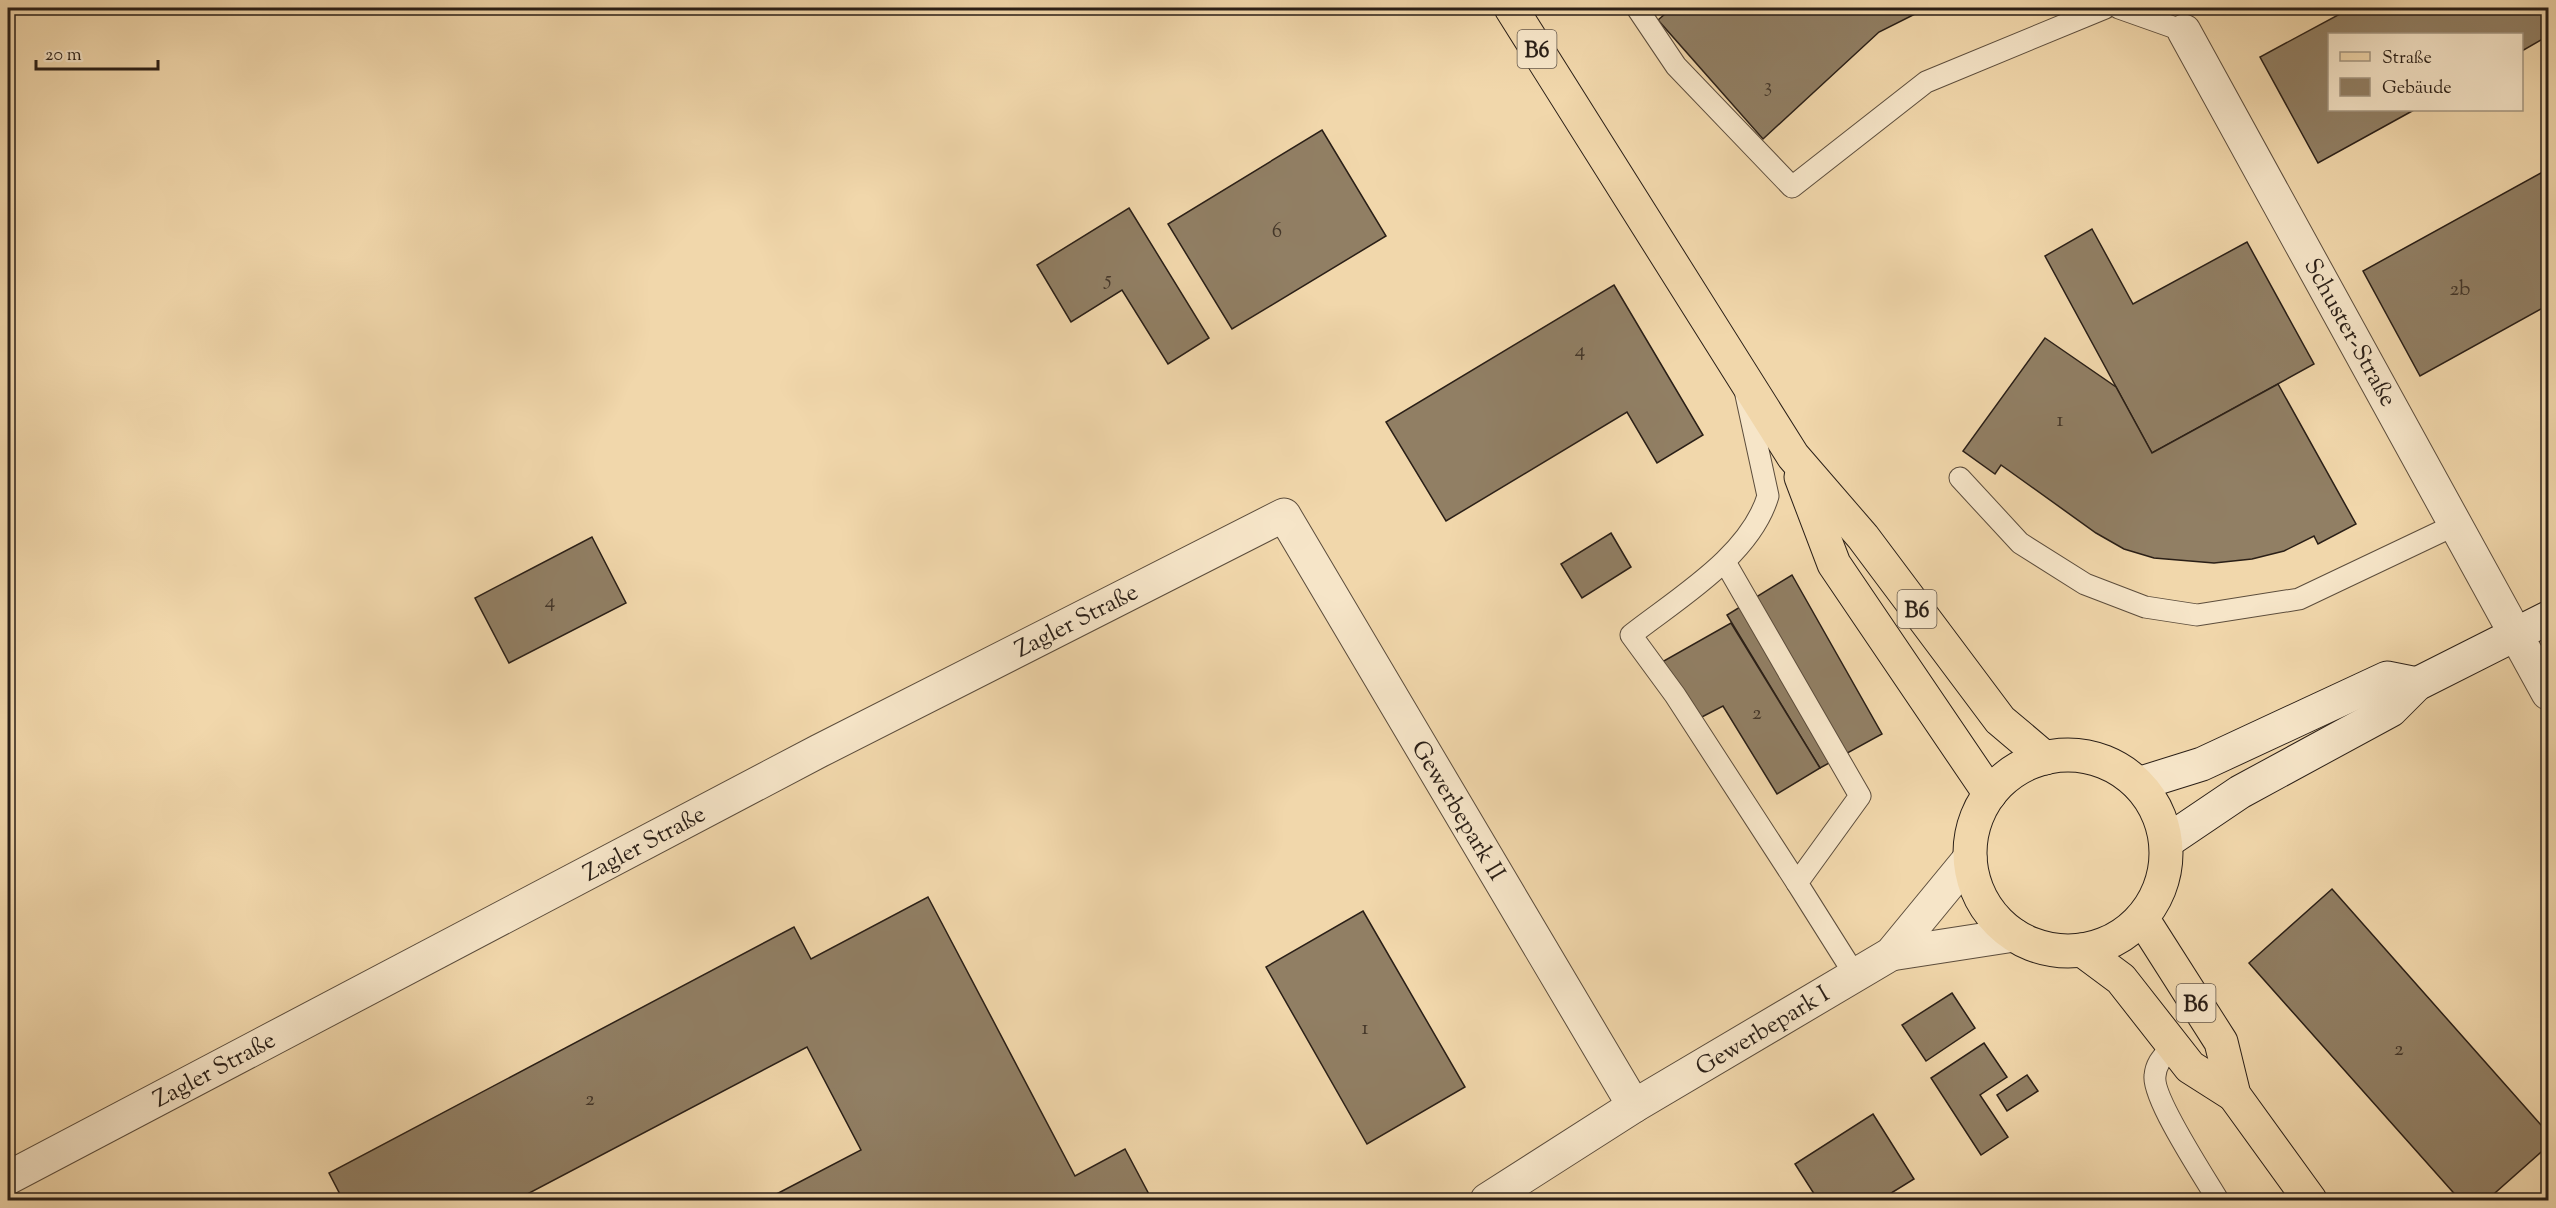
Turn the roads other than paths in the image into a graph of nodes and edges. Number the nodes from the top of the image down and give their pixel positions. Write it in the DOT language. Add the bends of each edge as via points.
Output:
graph roads {
  1 [pos="1510,8"];
  2 [pos="1637,8"];
  3 [pos="2105,8"];
  4 [pos="2119,8"];
  5 [pos="2184,31"];
  6 [pos="1742,377"];
  7 [pos="1793,456"];
  8 [pos="1960,478"];
  9 [pos="1284,515"];
  10 [pos="2457,524"];
  11 [pos="1725,562"];
  12 [pos="2548,618"];
  13 [pos="2516,635"];
  14 [pos="2417,684"];
  15 [pos="2548,693"];
  16 [pos="2045,758"];
  17 [pos="2138,784"];
  18 [pos="1990,794"];
  19 [pos="2166,842"];
  20 [pos="1970,858"];
  21 [pos="1797,883"];
  22 [pos="2142,918"];
  23 [pos="2014,935"];
  24 [pos="2082,950"];
  25 [pos="1891,954"];
  26 [pos="1855,975"];
  27 [pos="2173,1045"];
  28 [pos="2234,1095"];
  29 [pos="1634,1106"];
  30 [pos="8,1178"];
  31 [pos="1487,1200"];
  32 [pos="2218,1200"];
  33 [pos="2310,1200"];
  1 -- 6 [label="main road, B6"];
  2 -- 3 [label="lane" via="1676,66 1792,187 1926,82"];
  4 -- 5 [label="lane"];
  5 -- 10 [label="street, Schuster-Straße"];
  6 -- 7 [label="main road, B6"];
  6 -- 11 [label="lane" via="1768,496 1754,526"];
  7 -- 16 [label="main road, B6" via="1863,537 2000,720"];
  7 -- 18 [label="main road, B6" via="1834,564"];
  8 -- 10 [label="lane" via="2020,543 2085,584 2145,607 2197,615 2299,599"];
  9 -- 29 [label="street, Gewerbepark II"];
  9 -- 30 [label="street, Zagler Straße" via="819,751"];
  10 -- 13 [label="street, Schuster-Straße"];
  11 -- 21 [label="lane" via="1860,796"];
  11 -- 21 [label="lane" via="1631,635 1675,695"];
  12 -- 13 [label="street"];
  13 -- 14 [label="street"];
  13 -- 15 [label="street, Schuster-Straße"];
  14 -- 17 [label="street" via="2387,678 2202,764"];
  14 -- 19 [label="street" via="2391,710 2240,792"];
  16 -- 17 [label="main road" via="2085,756 2122,771"];
  16 -- 18 [label="main road" via="2024,765"];
  17 -- 19 [label="main road" via="2157,811"];
  18 -- 20 [label="main road" via="1971,835"];
  19 -- 22 [label="main road" via="2162,882"];
  20 -- 23 [label="main road" via="1983,902 1996,921"];
  20 -- 25 [label="street, Gewerbepark I"];
  21 -- 26 [label="lane"];
  22 -- 24 [label="main road" via="2104,945"];
  22 -- 28 [label="main road, B6" via="2221,1042"];
  23 -- 24 [label="main road" via="2058,951"];
  23 -- 25 [label="street, Gewerbepark I"];
  24 -- 27 [label="main road, B6" via="2121,979"];
  25 -- 26 [label="street, Gewerbepark I"];
  26 -- 29 [label="street, Gewerbepark I"];
  27 -- 28 [label="main road, B6" via="2190,1067"];
  27 -- 32 [label="lane" via="2158,1062 2154,1078 2160,1100"];
  28 -- 33 [label="main road, B6"];
  29 -- 31 [label="street, Gewerbepark I"];
}
